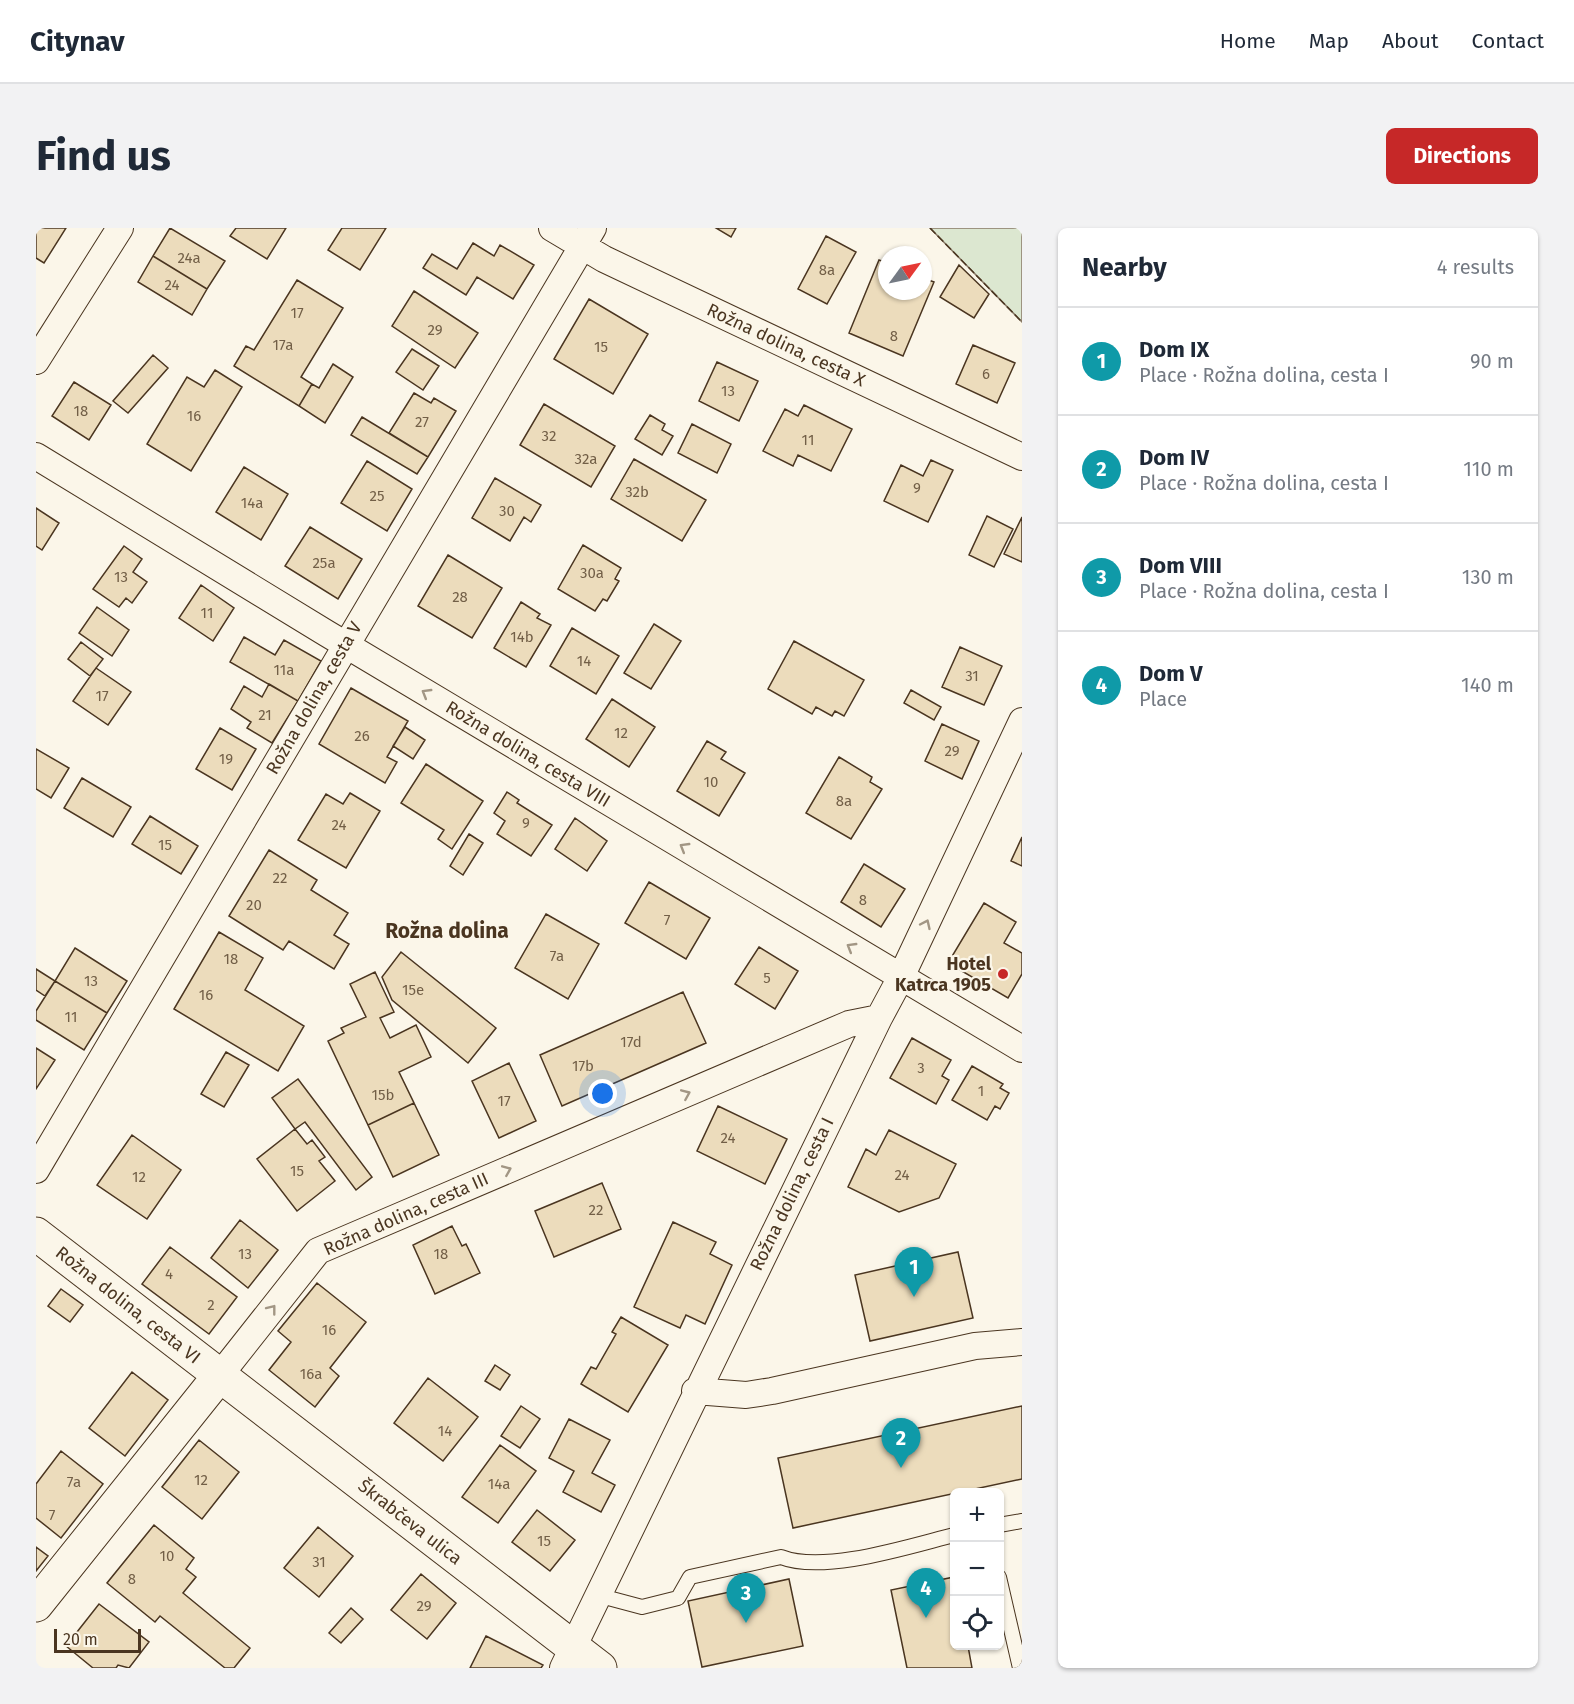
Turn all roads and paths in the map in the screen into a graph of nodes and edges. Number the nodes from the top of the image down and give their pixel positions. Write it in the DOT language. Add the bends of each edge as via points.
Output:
graph roads {
  1 [pos="120,228"];
  2 [pos="552,228"];
  3 [pos="587,238"];
  4 [pos="36,361"];
  5 [pos="36,456"];
  6 [pos="1022,457"];
  7 [pos="345,645"];
  8 [pos="1022,721"];
  9 [pos="902,977"];
  10 [pos="879,1018"];
  11 [pos="1022,1049"];
  12 [pos="36,1170"];
  13 [pos="36,1234"];
  14 [pos="1022,1342"];
  15 [pos="220,1375"];
  16 [pos="695,1391"];
  17 [pos="1022,1521"];
  18 [pos="1004,1524"];
  19 [pos="950,1536"];
  20 [pos="597,1595"];
  21 [pos="1003,1596"];
  22 [pos="36,1605"];
  23 [pos="568,1658"];
  24 [pos="600,1668"];
  25 [pos="1020,1668"];
  1 -- 4 [label="street"];
  2 -- 3 [label="street, Rožna dolina, cesta X"];
  3 -- 6 [label="street, Rožna dolina, cesta X"];
  3 -- 7 [label="street, Rožna dolina, cesta V"];
  5 -- 7 [label="street, Rožna dolina, cesta VIII"];
  9 -- 7 [label="street, Rožna dolina, cesta VIII, one-way"];
  7 -- 12 [label="street, Rožna dolina, cesta V"];
  9 -- 8 [label="street, Rožna dolina, cesta I, one-way"];
  9 -- 10 [label="street, Rožna dolina, cesta I"];
  9 -- 11 [label="street, Rožna dolina, cesta VIII"];
  15 -- 10 [label="street, Rožna dolina, cesta III, one-way" via="318,1251 849,1024"];
  10 -- 16 [label="street, Rožna dolina, cesta I"];
  13 -- 15 [label="street, Rožna dolina, cesta VI"];
  14 -- 16 [label="street" via="975,1346 746,1395"];
  15 -- 22 [label="street, Rožna dolina, cesta III"];
  15 -- 23 [label="street, Škrabčeva ulica"];
  16 -- 20 [label="street, Rožna dolina, cesta I"];
  17 -- 18 [label="lane"];
  19 -- 20 [label="lane" via="836,1562 792,1562 781,1557 690,1577 678,1598 642,1607"];
  20 -- 23 [label="street, Rožna dolina, cesta I"];
  21 -- 25 [label="lane"];
  23 -- 24 [label="street, Škrabčeva ulica"];
}
